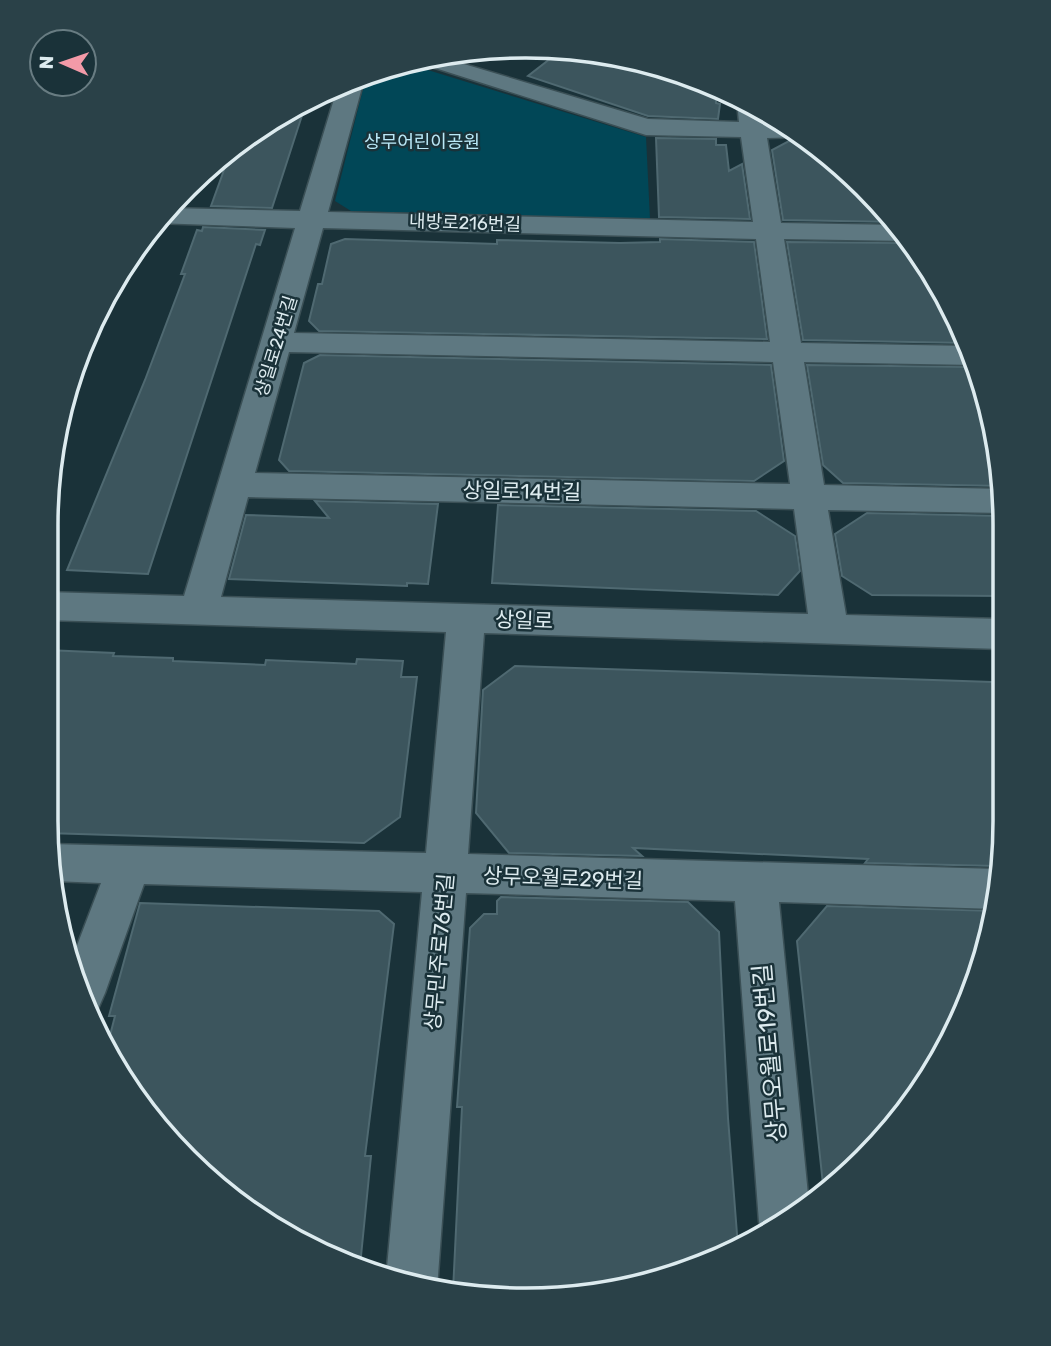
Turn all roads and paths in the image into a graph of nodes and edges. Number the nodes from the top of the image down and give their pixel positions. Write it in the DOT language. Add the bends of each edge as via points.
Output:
graph roads {
  1 [pos="444,65"];
  2 [pos="349,92"];
  3 [pos="751,116"];
  4 [pos="175,216"];
  5 [pos="313,219"];
  6 [pos="769,232"];
  7 [pos="891,234"];
  8 [pos="277,342"];
  9 [pos="786,351"];
  10 [pos="961,356"];
  11 [pos="234,485"];
  12 [pos="809,497"];
  13 [pos="992,501"];
  14 [pos="58,606"];
  15 [pos="198,612"];
  16 [pos="466,618"];
  17 [pos="829,628"];
  18 [pos="993,634"];
  19 [pos="60,862"];
  20 [pos="129,865"];
  21 [pos="445,875"];
  22 [pos="755,883"];
  23 [pos="988,889"];
  24 [pos="86,981"];
  25 [pos="784,1210"];
  26 [pos="413,1274"];
  1 -- 3 [label="street" via="646,127"];
  2 -- 5 [label="street, 상일로24번길"];
  3 -- 6 [label="street"];
  4 -- 5 [label="street, 내방로216번길"];
  5 -- 6 [label="street, 내방로216번길"];
  5 -- 8 [label="street, 상일로24번길"];
  6 -- 7 [label="street, 내방로216번길"];
  6 -- 9 [label="street"];
  8 -- 9 [label="street"];
  8 -- 11 [label="street, 상일로24번길"];
  9 -- 10 [label="street"];
  9 -- 12 [label="street"];
  11 -- 12 [label="street, 상일로14번길"];
  11 -- 15 [label="street, 상일로24번길"];
  12 -- 13 [label="street, 상일로14번길"];
  12 -- 17 [label="street"];
  14 -- 15 [label="street, 상일로"];
  15 -- 16 [label="street, 상일로"];
  16 -- 17 [label="street, 상일로"];
  16 -- 21 [label="street, 상무민주로76번길"];
  17 -- 18 [label="street, 상일로"];
  19 -- 20 [label="street, 상무오월로29번길"];
  20 -- 21 [label="street, 상무오월로29번길"];
  20 -- 24 [label="street"];
  21 -- 22 [label="street, 상무오월로29번길"];
  21 -- 26 [label="street, 상무민주로76번길"];
  22 -- 23 [label="street, 상무오월로29번길"];
  22 -- 25 [label="street, 상무오월로19번길"];
}
